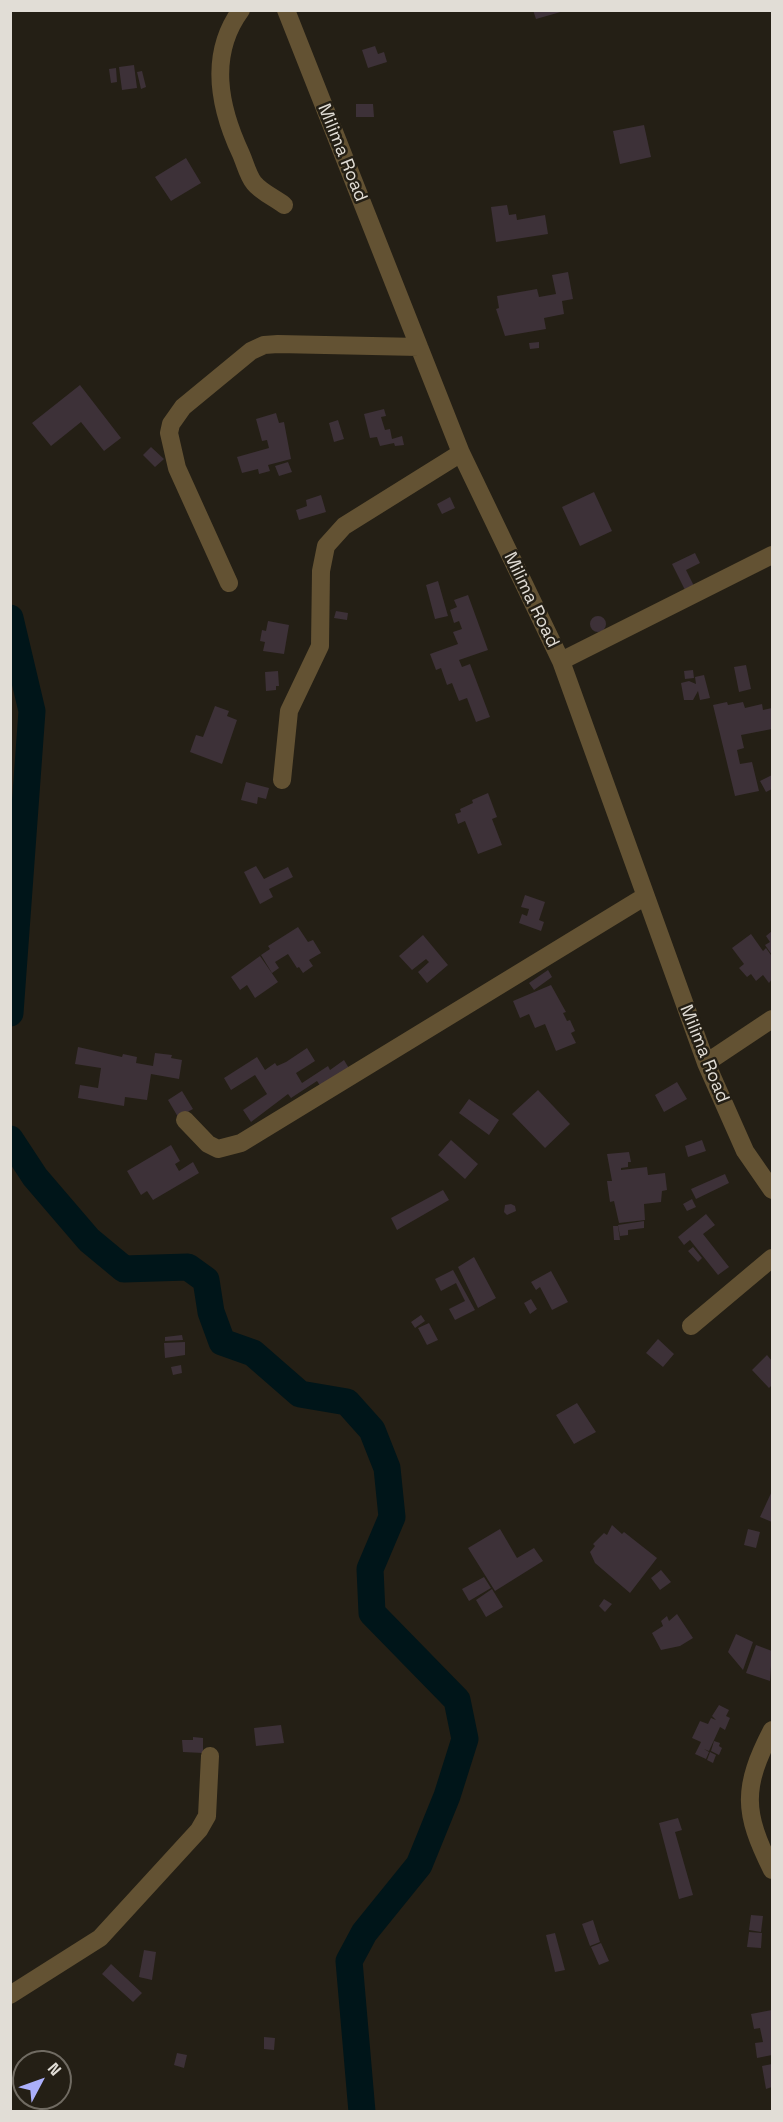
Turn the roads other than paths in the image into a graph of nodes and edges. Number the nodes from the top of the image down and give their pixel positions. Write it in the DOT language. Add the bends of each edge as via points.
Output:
graph roads {
  1 [pos="241,10"];
  2 [pos="286,10"];
  3 [pos="284,205"];
  4 [pos="419,347"];
  5 [pos="460,453"];
  6 [pos="772,555"];
  7 [pos="229,583"];
  8 [pos="561,662"];
  9 [pos="282,780"];
  10 [pos="644,897"];
  11 [pos="772,1019"];
  12 [pos="706,1063"];
  13 [pos="185,1120"];
  14 [pos="772,1190"];
  15 [pos="772,1258"];
  16 [pos="691,1326"];
  17 [pos="772,1730"];
  18 [pos="210,1756"];
  19 [pos="772,1870"];
  20 [pos="10,1995"];
  1 -- 3 [label="street" via="230,25 219,60 223,104 231,134 254,183"];
  2 -- 4 [label="street, Milima Road"];
  4 -- 5 [label="street, Milima Road"];
  4 -- 7 [label="street" via="264,345 240,359 183,407 169,434 175,458"];
  5 -- 8 [label="street, Milima Road"];
  5 -- 9 [label="street" via="344,526 326,546 321,571 320,646 289,711"];
  6 -- 8 [label="street"];
  8 -- 10 [label="street, Milima Road"];
  10 -- 12 [label="street, Milima Road"];
  10 -- 13 [label="street" via="241,1143 218,1149"];
  11 -- 12 [label="street"];
  12 -- 14 [label="street, Milima Road" via="745,1150"];
  15 -- 16 [label="street"];
  17 -- 19 [label="street" via="751,1776 748,1803"];
  18 -- 20 [label="street" via="207,1816 199,1830 100,1938"];
}
